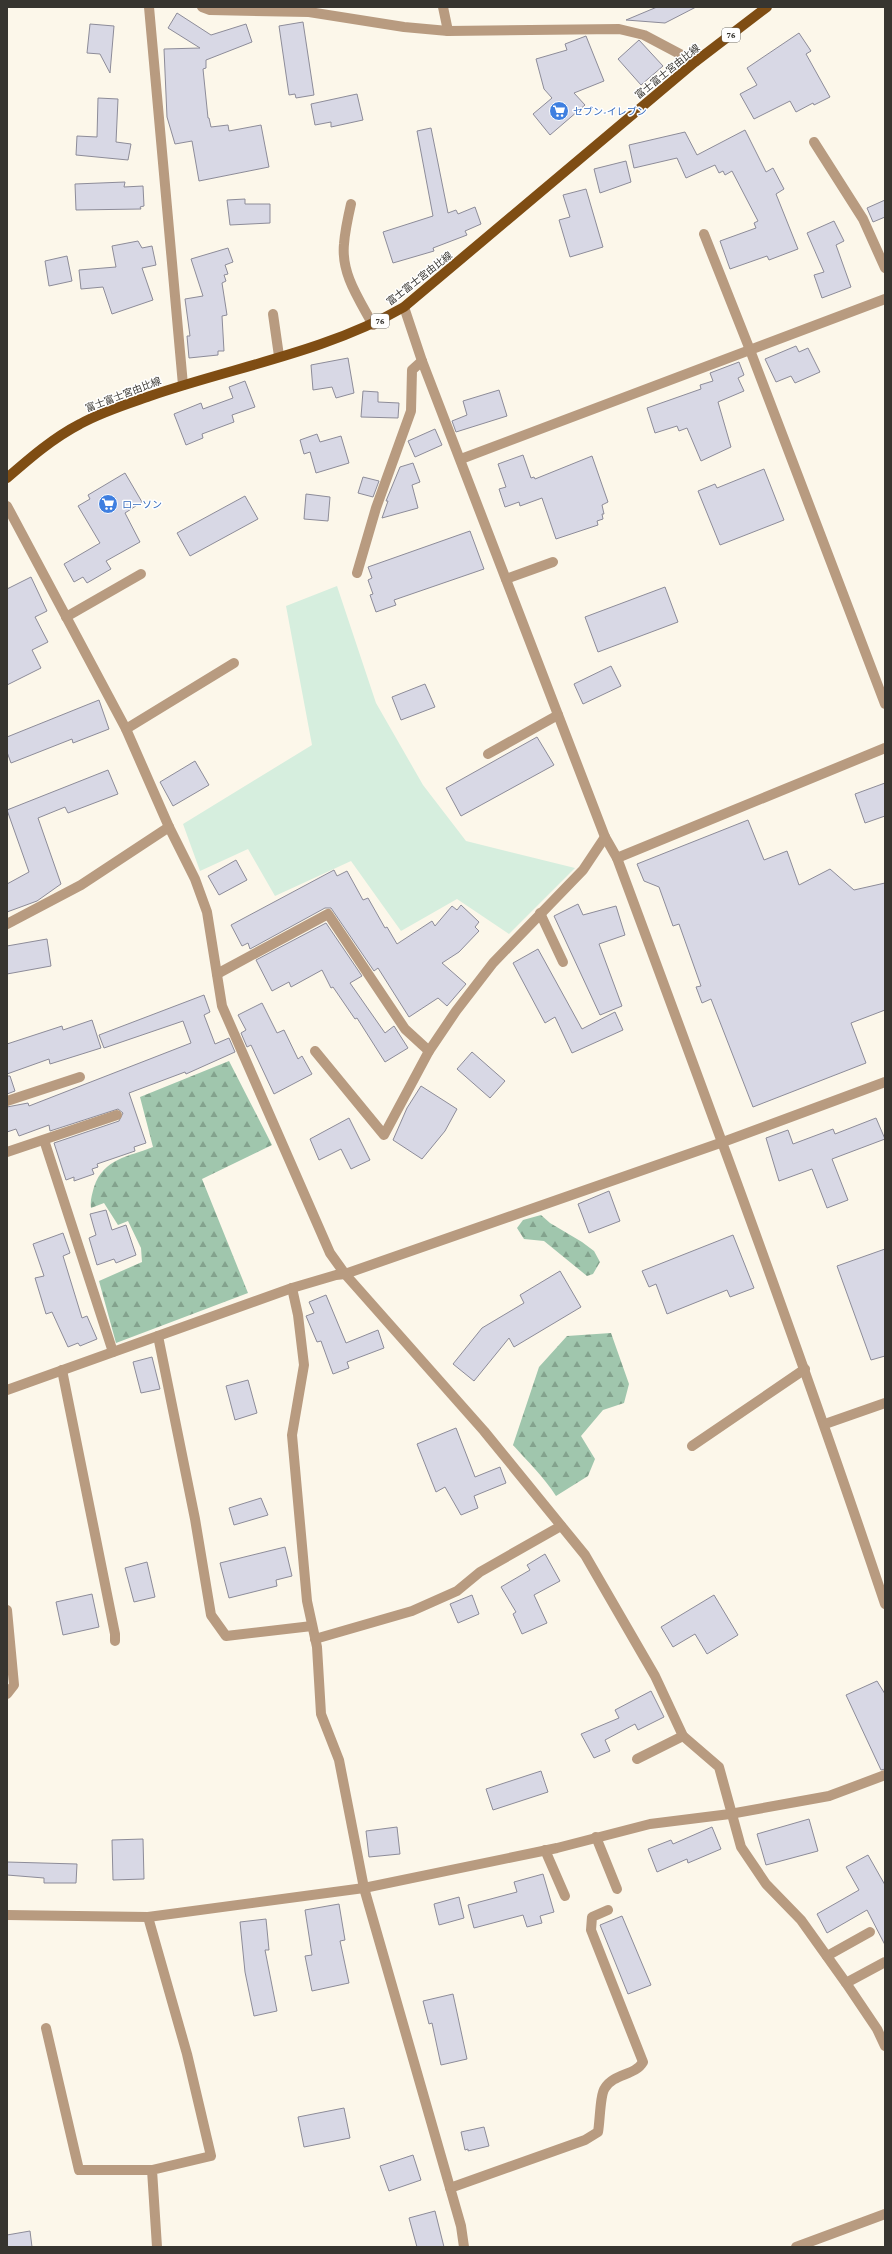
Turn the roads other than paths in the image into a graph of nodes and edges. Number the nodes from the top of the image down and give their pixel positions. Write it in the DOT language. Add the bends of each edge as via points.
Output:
graph roads {
  1 [pos="149,7"];
  2 [pos="202,7"];
  3 [pos="443,7"];
  4 [pos="767,7"];
  5 [pos="448,32"];
  6 [pos="695,62"];
  7 [pos="814,142"];
  8 [pos="351,204"];
  9 [pos="704,234"];
  10 [pos="885,268"];
  11 [pos="885,299"];
  12 [pos="404,307"];
  13 [pos="273,314"];
  14 [pos="373,325"];
  15 [pos="750,350"];
  16 [pos="279,356"];
  17 [pos="422,361"];
  18 [pos="183,385"];
  19 [pos="460,459"];
  20 [pos="7,478"];
  21 [pos="7,506"];
  22 [pos="553,562"];
  23 [pos="357,573"];
  24 [pos="141,574"];
  25 [pos="506,579"];
  26 [pos="66,617"];
  27 [pos="234,663"];
  28 [pos="885,704"];
  29 [pos="558,715"];
  30 [pos="126,729"];
  31 [pos="885,748"];
  32 [pos="488,754"];
  33 [pos="169,827"];
  34 [pos="605,837"];
  35 [pos="617,858"];
  36 [pos="540,913"];
  37 [pos="7,924"];
  38 [pos="563,962"];
  39 [pos="217,974"];
  40 [pos="315,1051"];
  41 [pos="429,1051"];
  42 [pos="80,1077"];
  43 [pos="885,1082"];
  44 [pos="7,1101"];
  45 [pos="117,1115"];
  46 [pos="44,1140"];
  47 [pos="723,1142"];
  48 [pos="7,1152"];
  49 [pos="345,1274"];
  50 [pos="292,1288"];
  51 [pos="158,1336"];
  52 [pos="113,1352"];
  53 [pos="805,1369"];
  54 [pos="62,1370"];
  55 [pos="7,1390"];
  56 [pos="885,1404"];
  57 [pos="825,1424"];
  58 [pos="692,1446"];
  59 [pos="561,1526"];
  60 [pos="885,1604"];
  61 [pos="7,1610"];
  62 [pos="312,1626"];
  63 [pos="315,1639"];
  64 [pos="115,1641"];
  65 [pos="7,1694"];
  66 [pos="684,1736"];
  67 [pos="637,1759"];
  68 [pos="885,1775"];
  69 [pos="730,1814"];
  70 [pos="596,1837"];
  71 [pos="545,1850"];
  72 [pos="364,1888"];
  73 [pos="617,1890"];
  74 [pos="565,1896"];
  75 [pos="608,1910"];
  76 [pos="7,1915"];
  77 [pos="148,1917"];
  78 [pos="870,1932"];
  79 [pos="827,1956"];
  80 [pos="885,1962"];
  81 [pos="846,1983"];
  82 [pos="46,2028"];
  83 [pos="885,2046"];
  84 [pos="152,2170"];
  85 [pos="450,2188"];
  86 [pos="885,2214"];
  87 [pos="158,2247"];
  88 [pos="464,2247"];
  89 [pos="796,2247"];
  1 -- 18 [label="street"];
  2 -- 5 [label="street" via="210,10 309,12"];
  3 -- 5 [label="street"];
  4 -- 6 [label="main road, 富士富士宮由比線 / 76"];
  5 -- 6 [label="street" via="619,29 644,34"];
  6 -- 12 [label="main road, 富士富士宮由比線 / 76"];
  7 -- 10 [label="street" via="863,219"];
  8 -- 14 [label="street" via="344,244 344,263 350,282"];
  9 -- 15 [label="street"];
  11 -- 15 [label="street"];
  12 -- 14 [label="main road, 富士富士宮由比線 / 76"];
  12 -- 17 [label="street"];
  13 -- 16 [label="street"];
  14 -- 16 [label="main road, 富士富士宮由比線 / 76"];
  15 -- 19 [label="street"];
  15 -- 28 [label="street"];
  16 -- 18 [label="main road, 富士富士宮由比線 / 76"];
  17 -- 19 [label="street"];
  17 -- 23 [label="street" via="412,370 411,411 376,508"];
  18 -- 20 [label="main road, 富士富士宮由比線 / 76" via="123,405 80,423 45,446"];
  19 -- 25 [label="street"];
  21 -- 26 [label="street"];
  22 -- 25 [label="street"];
  24 -- 26 [label="street"];
  25 -- 29 [label="street"];
  26 -- 30 [label="street"];
  27 -- 30 [label="street"];
  29 -- 32 [label="street"];
  29 -- 34 [label="street"];
  30 -- 33 [label="street"];
  31 -- 35 [label="street"];
  33 -- 37 [label="street" via="81,885"];
  33 -- 39 [label="street" via="195,879 207,912"];
  34 -- 35 [label="street"];
  34 -- 36 [label="street" via="582,870"];
  35 -- 47 [label="street"];
  36 -- 38 [label="street"];
  36 -- 41 [label="street" via="493,963"];
  39 -- 41 [label="street" via="328,914 405,1030"];
  39 -- 49 [label="street" via="222,1006 330,1253"];
  40 -- 41 [label="street" via="384,1135"];
  42 -- 44 [label="street"];
  43 -- 47 [label="street"];
  45 -- 46 [label="street"];
  46 -- 48 [label="street"];
  46 -- 52 [label="street"];
  47 -- 49 [label="street"];
  47 -- 53 [label="street"];
  49 -- 50 [label="street" via="336,1274"];
  49 -- 59 [label="street" via="484,1431"];
  50 -- 51 [label="street"];
  50 -- 62 [label="street" via="304,1365 292,1435 307,1600"];
  51 -- 52 [label="street"];
  51 -- 62 [label="street" via="195,1519 211,1615 226,1636"];
  52 -- 54 [label="street"];
  53 -- 57 [label="street"];
  53 -- 58 [label="street"];
  54 -- 55 [label="street"];
  54 -- 64 [label="street"];
  56 -- 57 [label="street"];
  57 -- 60 [label="street"];
  59 -- 63 [label="street" via="480,1572 457,1591 412,1611"];
  59 -- 66 [label="street" via="585,1555 655,1676"];
  61 -- 65 [label="street" via="14,1685"];
  62 -- 63 [label="street"];
  63 -- 72 [label="street" via="321,1714 339,1760"];
  66 -- 67 [label="street"];
  66 -- 69 [label="street" via="719,1767"];
  68 -- 69 [label="street" via="828,1796"];
  69 -- 70 [label="street" via="650,1824"];
  69 -- 79 [label="street" via="741,1847 766,1884 801,1920"];
  70 -- 71 [label="street"];
  70 -- 73 [label="street"];
  71 -- 72 [label="street"];
  71 -- 74 [label="street"];
  72 -- 77 [label="street"];
  72 -- 85 [label="street"];
  75 -- 85 [label="street" via="592,1917 591,1930 643,2062 640,2068 614,2078 604,2088 598,2132 585,2140"];
  76 -- 77 [label="street"];
  77 -- 84 [label="street" via="187,2054 211,2156"];
  78 -- 79 [label="street"];
  79 -- 81 [label="street"];
  80 -- 81 [label="street"];
  81 -- 83 [label="street" via="877,2029"];
  82 -- 84 [label="street" via="79,2170"];
  84 -- 87 [label="street"];
  85 -- 88 [label="street"];
  86 -- 89 [label="street"];
}
